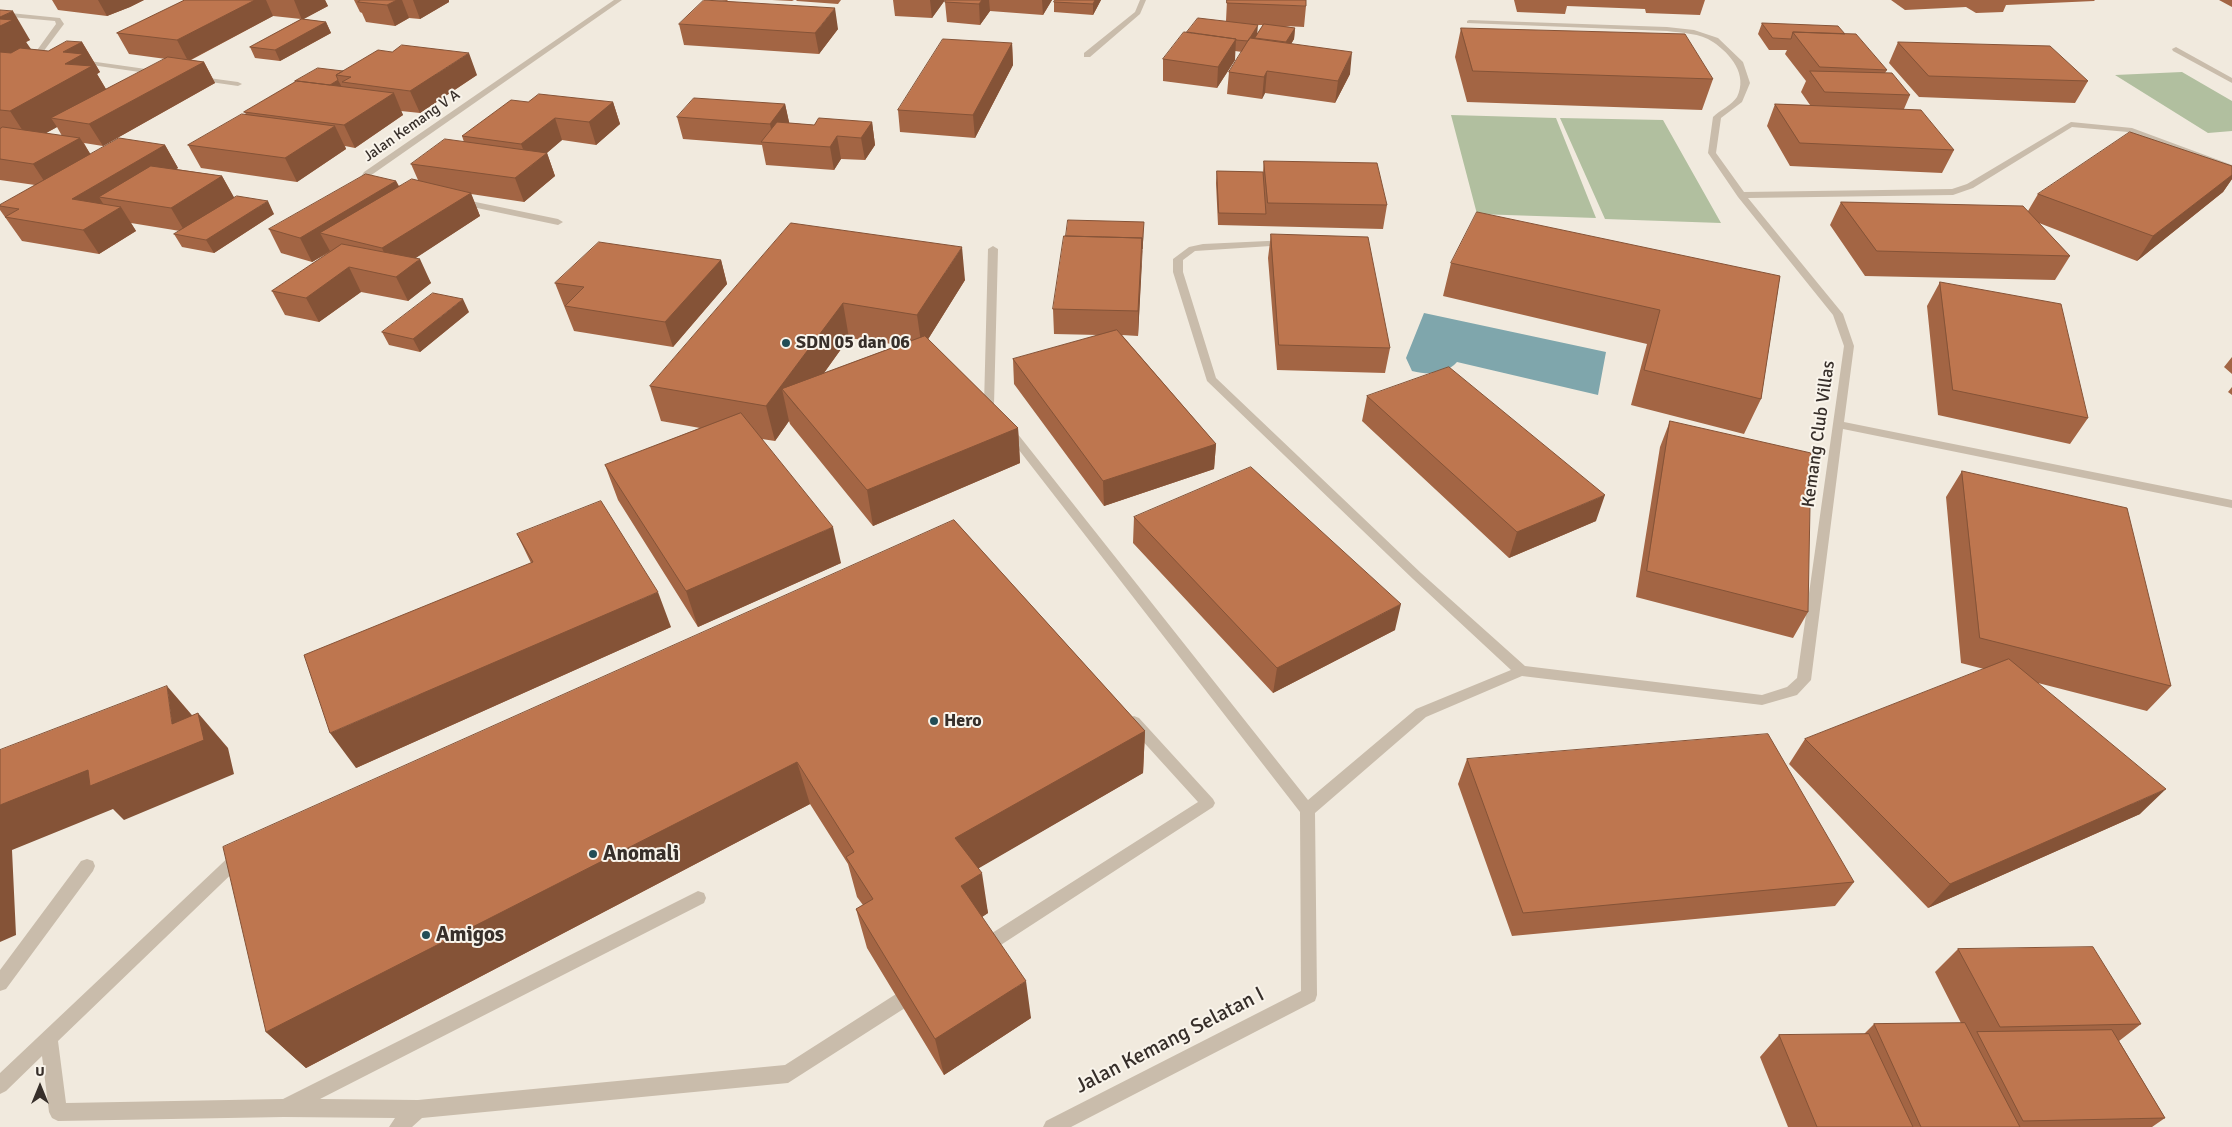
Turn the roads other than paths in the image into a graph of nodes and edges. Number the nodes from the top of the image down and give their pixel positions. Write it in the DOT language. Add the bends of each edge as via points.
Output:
graph roads {
  1 [pos="619,0"];
  2 [pos="1143,0"];
  3 [pos="0,14"];
  4 [pos="1469,22"];
  5 [pos="2176,48"];
  6 [pos="1087,56"];
  7 [pos="58,58"];
  8 [pos="68,60"];
  9 [pos="172,74"];
  10 [pos="191,77"];
  11 [pos="2232,81"];
  12 [pos="238,84"];
  13 [pos="2232,168"];
  14 [pos="384,187"];
  15 [pos="1741,196"];
  16 [pos="452,201"];
  17 [pos="558,222"];
  18 [pos="1299,241"];
  19 [pos="993,249"];
  20 [pos="1837,424"];
  21 [pos="2232,504"];
  22 [pos="1521,671"];
  23 [pos="1122,708"];
  24 [pos="1306,810"];
  25 [pos="254,849"];
  26 [pos="87,866"];
  27 [pos="698,898"];
  28 [pos="972,954"];
  29 [pos="0,983"];
  30 [pos="922,987"];
  31 [pos="49,1038"];
  32 [pos="0,1085"];
  33 [pos="284,1108"];
  34 [pos="418,1109"];
  35 [pos="398,1127"];
  36 [pos="1052,1127"];
  1 -- 14 [label="street, Jalan Kemang V A" via="367,174 363,180"];
  2 -- 6 [label="street" via="1138,13"];
  3 -- 7 [label="street" via="58,19 60,24 39,53"];
  4 -- 15 [label="street, Kemang Club Villas" via="1667,29 1694,32 1715,40 1740,64 1746,83 1739,100 1717,117 1712,153"];
  5 -- 11 [label="street"];
  8 -- 9 [label="street"];
  10 -- 12 [label="street"];
  13 -- 15 [label="street" via="2129,130 2071,124 1970,186 1953,192"];
  15 -- 20 [label="street, Kemang Club Villas" via="1838,314 1849,346"];
  16 -- 17 [label="street"];
  18 -- 22 [label="street" via="1203,247 1192,249 1178,259 1178,272 1211,379"];
  19 -- 24 [label="street" via="989,405"];
  20 -- 21 [label="street"];
  20 -- 22 [label="street, Kemang Club Villas" via="1804,680 1792,692 1762,700"];
  22 -- 24 [label="street, Kemang Club Villas" via="1422,713"];
  23 -- 28 [label="street" via="1208,803"];
  24 -- 36 [label="street, Jalan Kemang Selatan I" via="1309,995"];
  25 -- 31 [label="street" via="236,858"];
  26 -- 29 [label="street"];
  27 -- 33 [label="street"];
  30 -- 34 [label="street" via="788,1074"];
  31 -- 32 [label="street"];
  31 -- 33 [label="street" via="58,1112"];
  33 -- 34 [label="street"];
  34 -- 35 [label="street"];
}
